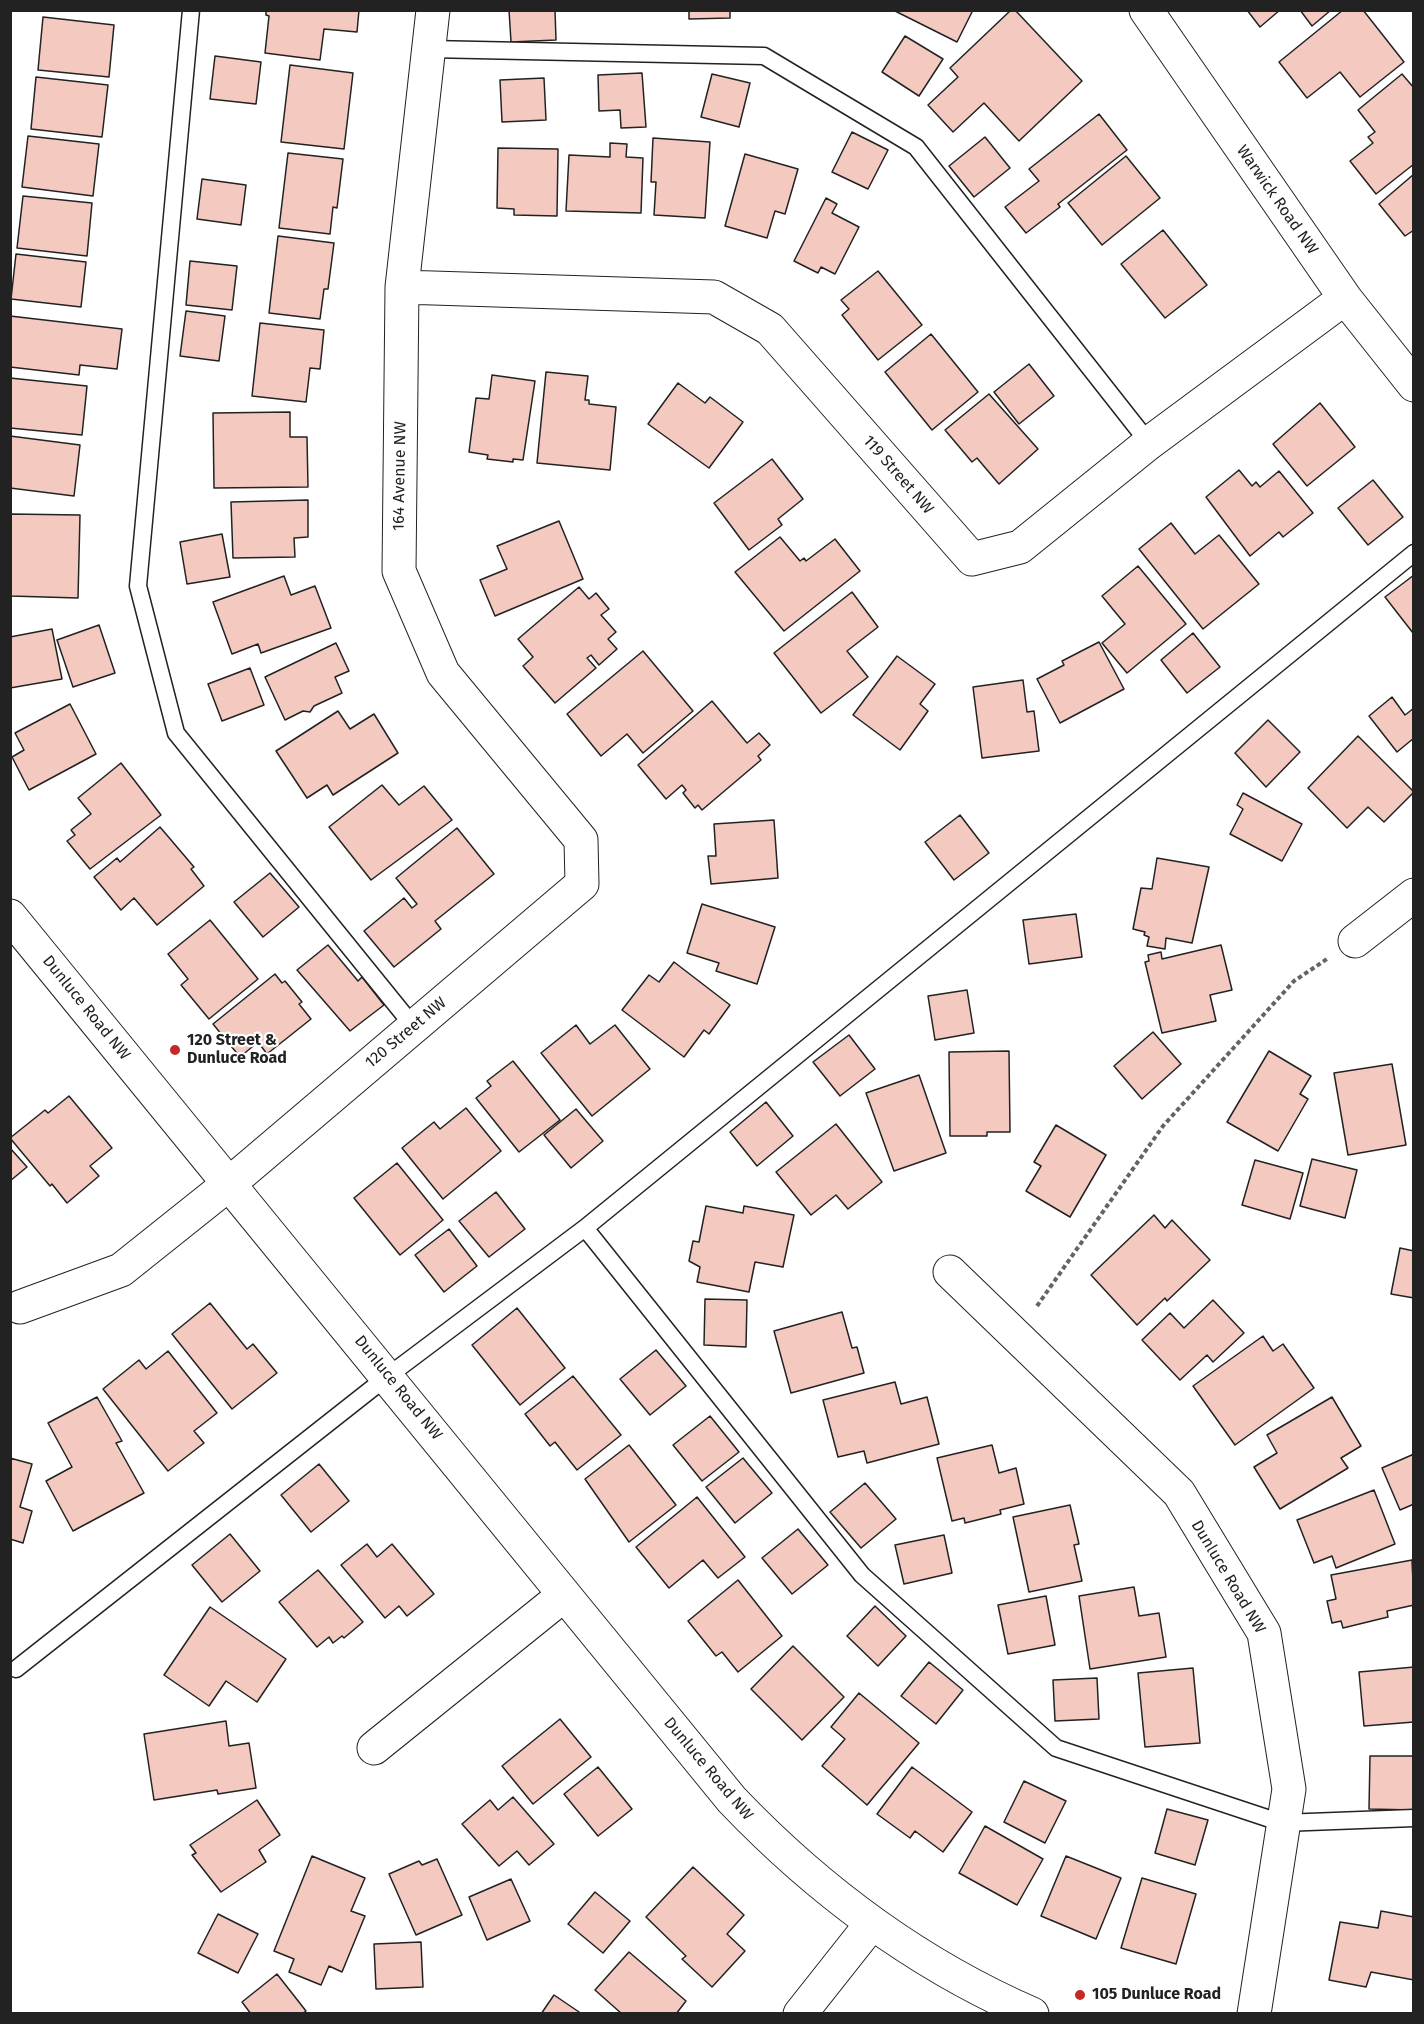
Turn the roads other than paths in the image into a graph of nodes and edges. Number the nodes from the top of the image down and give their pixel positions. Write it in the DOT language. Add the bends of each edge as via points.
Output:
graph roads {
  1 [pos="191,10"];
  2 [pos="433,10"];
  3 [pos="1146,10"];
  4 [pos="429,49"];
  5 [pos="402,287"];
  6 [pos="1346,298"];
  7 [pos="1413,385"];
  8 [pos="1149,443"];
  9 [pos="1413,553"];
  10 [pos="582,884"];
  11 [pos="1413,895"];
  12 [pos="10,916"];
  13 [pos="1355,940"];
  14 [pos="414,1027"];
  15 [pos="230,1183"];
  16 [pos="585,1228"];
  17 [pos="950,1272"];
  18 [pos="20,1307"];
  19 [pos="388,1376"];
  20 [pos="564,1595"];
  21 [pos="16,1669"];
  22 [pos="374,1748"];
  23 [pos="1413,1818"];
  24 [pos="1282,1823"];
  25 [pos="872,1923"];
  26 [pos="800,2013"];
  27 [pos="1032,2013"];
  28 [pos="1254,2013"];
  1 -- 14 [label="lane" via="138,586 176,733"];
  2 -- 4 [label="street, 164 Avenue NW"];
  3 -- 6 [label="street, Warwick Road NW"];
  4 -- 5 [label="street, 164 Avenue NW"];
  4 -- 8 [label="lane" via="764,56 916,147"];
  5 -- 8 [label="street, 119 Street NW" via="714,297 771,329 972,559 1020,547"];
  5 -- 10 [label="street, 164 Avenue NW" via="399,571 443,673 581,840"];
  6 -- 7 [label="street, Warwick Road NW"];
  6 -- 8 [label="street, 119 Street NW"];
  9 -- 16 [label="lane"];
  10 -- 14 [label="street, 120 Street NW"];
  11 -- 13 [label="street"];
  12 -- 15 [label="street, Dunluce Road NW"];
  14 -- 15 [label="street, 120 Street NW"];
  15 -- 18 [label="street" via="121,1270"];
  15 -- 19 [label="street, Dunluce Road NW"];
  16 -- 19 [label="lane"];
  16 -- 24 [label="lane" via="862,1575 1056,1749"];
  17 -- 24 [label="street, Dunluce Road NW" via="1179,1493 1264,1633 1289,1789"];
  19 -- 20 [label="street, Dunluce Road NW"];
  19 -- 21 [label="lane"];
  20 -- 22 [label="street"];
  20 -- 25 [label="street, Dunluce Road NW" via="732,1800 777,1847"];
  23 -- 24 [label="lane"];
  24 -- 28 [label="street, Dunluce Road NW"];
  25 -- 26 [label="street"];
  25 -- 27 [label="street, Dunluce Road NW" via="945,1970"];
}
